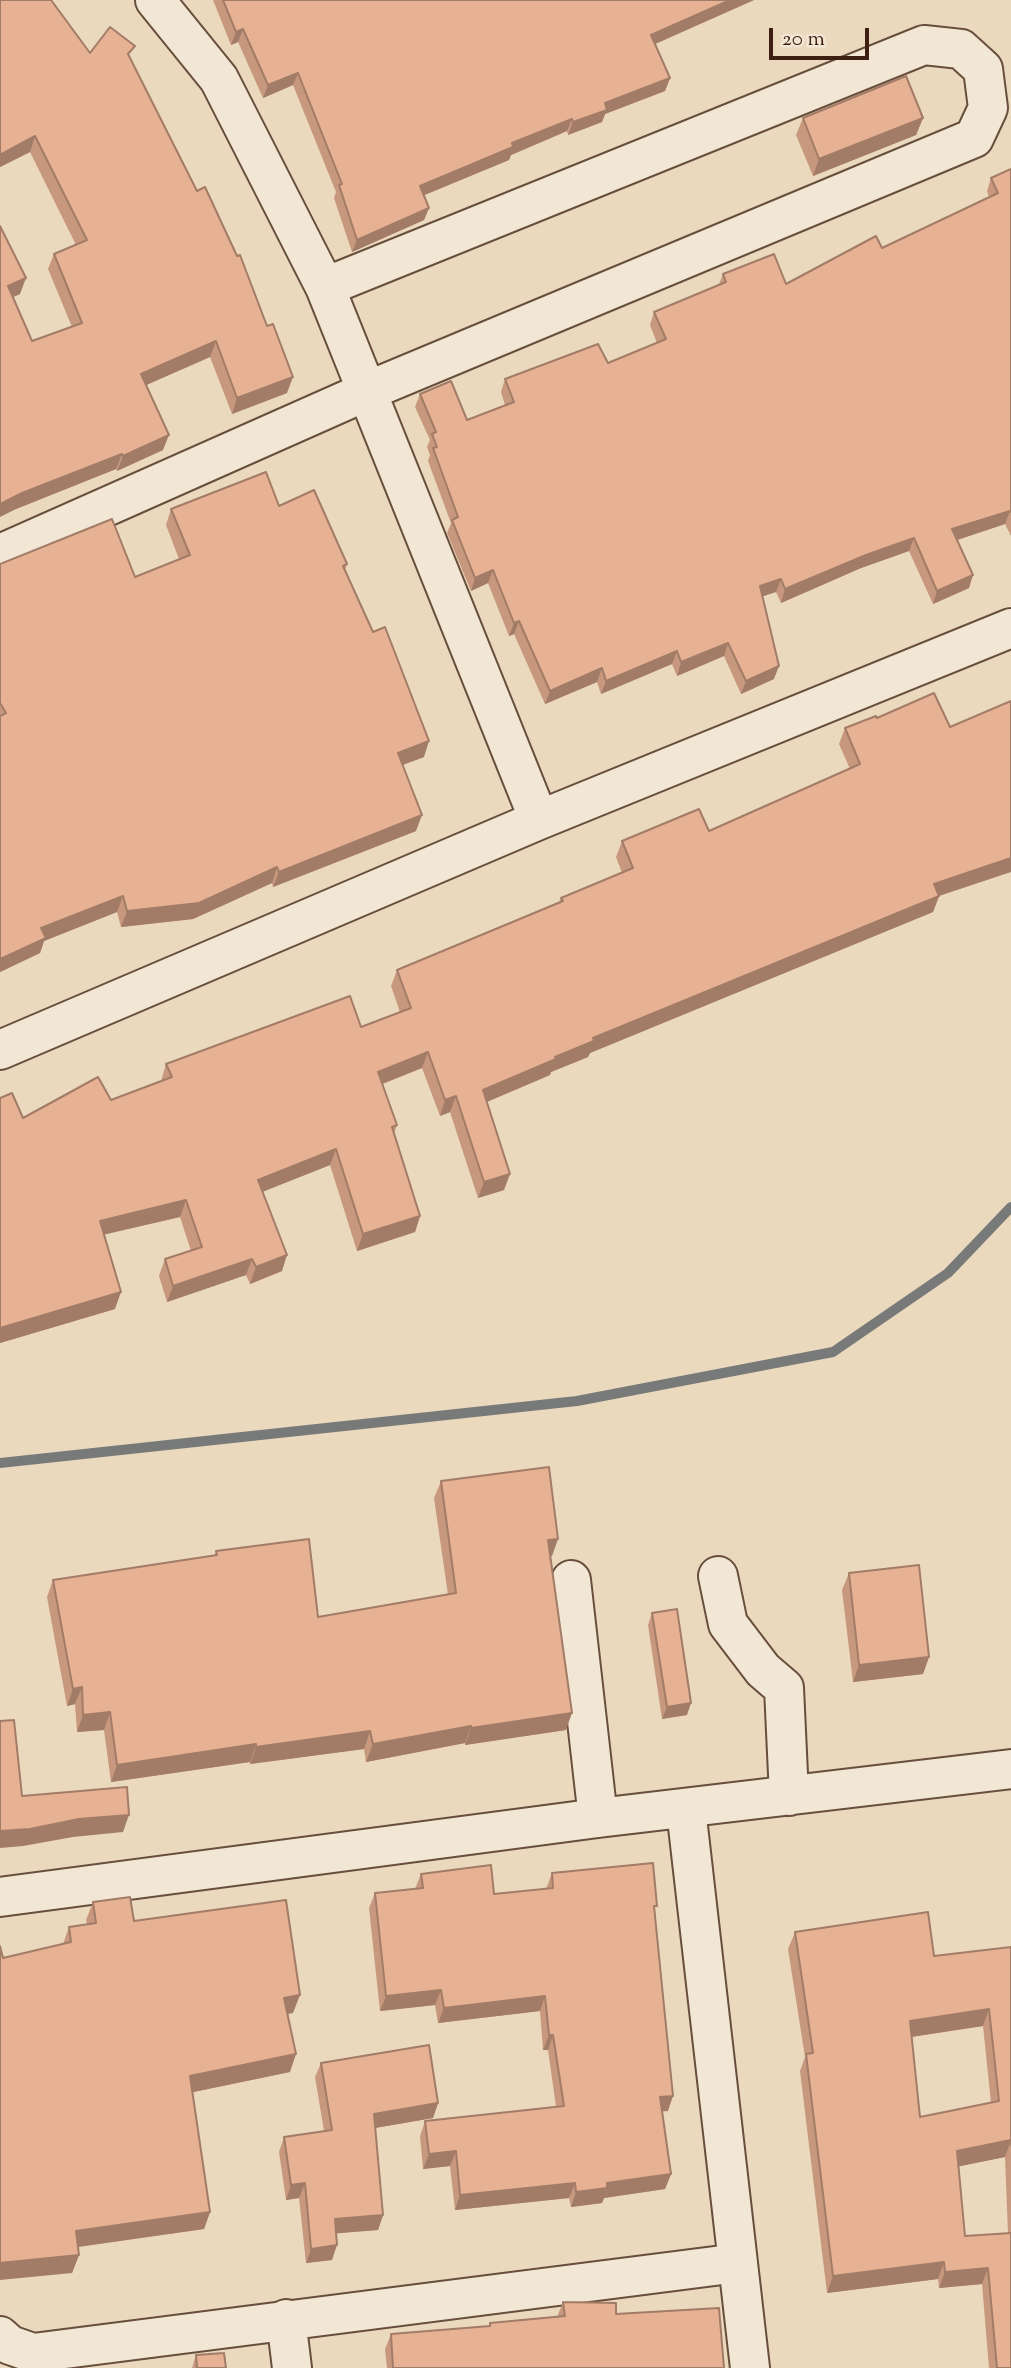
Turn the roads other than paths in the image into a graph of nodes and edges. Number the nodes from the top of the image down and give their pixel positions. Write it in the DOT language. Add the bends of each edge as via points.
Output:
graph roads {
  1 [pos="155,0"];
  2 [pos="325,287"];
  3 [pos="365,392"];
  4 [pos="0,554"];
  5 [pos="1011,628"];
  6 [pos="539,820"];
  7 [pos="0,1050"];
  8 [pos="719,1576"];
  9 [pos="571,1580"];
  10 [pos="1011,1769"];
  11 [pos="789,1796"];
  12 [pos="686,1809"];
  13 [pos="598,1818"];
  14 [pos="0,1898"];
  15 [pos="738,2263"];
  16 [pos="286,2319"];
  17 [pos="0,2336"];
  18 [pos="292,2368"];
  19 [pos="750,2368"];
  1 -- 2 [label="street" via="219,79"];
  2 -- 3 [label="street"];
  2 -- 3 [label="street" via="924,45 961,49 982,69 988,108 974,138"];
  3 -- 4 [label="street"];
  3 -- 6 [label="street"];
  5 -- 6 [label="street"];
  6 -- 7 [label="street"];
  8 -- 11 [label="street" via="728,1624 763,1670 784,1688"];
  9 -- 13 [label="street"];
  10 -- 11 [label="street"];
  11 -- 12 [label="street"];
  12 -- 13 [label="street"];
  12 -- 15 [label="street"];
  13 -- 14 [label="street"];
  15 -- 16 [label="street"];
  15 -- 19 [label="street"];
  16 -- 17 [label="street" via="33,2353"];
  16 -- 18 [label="street"];
}
